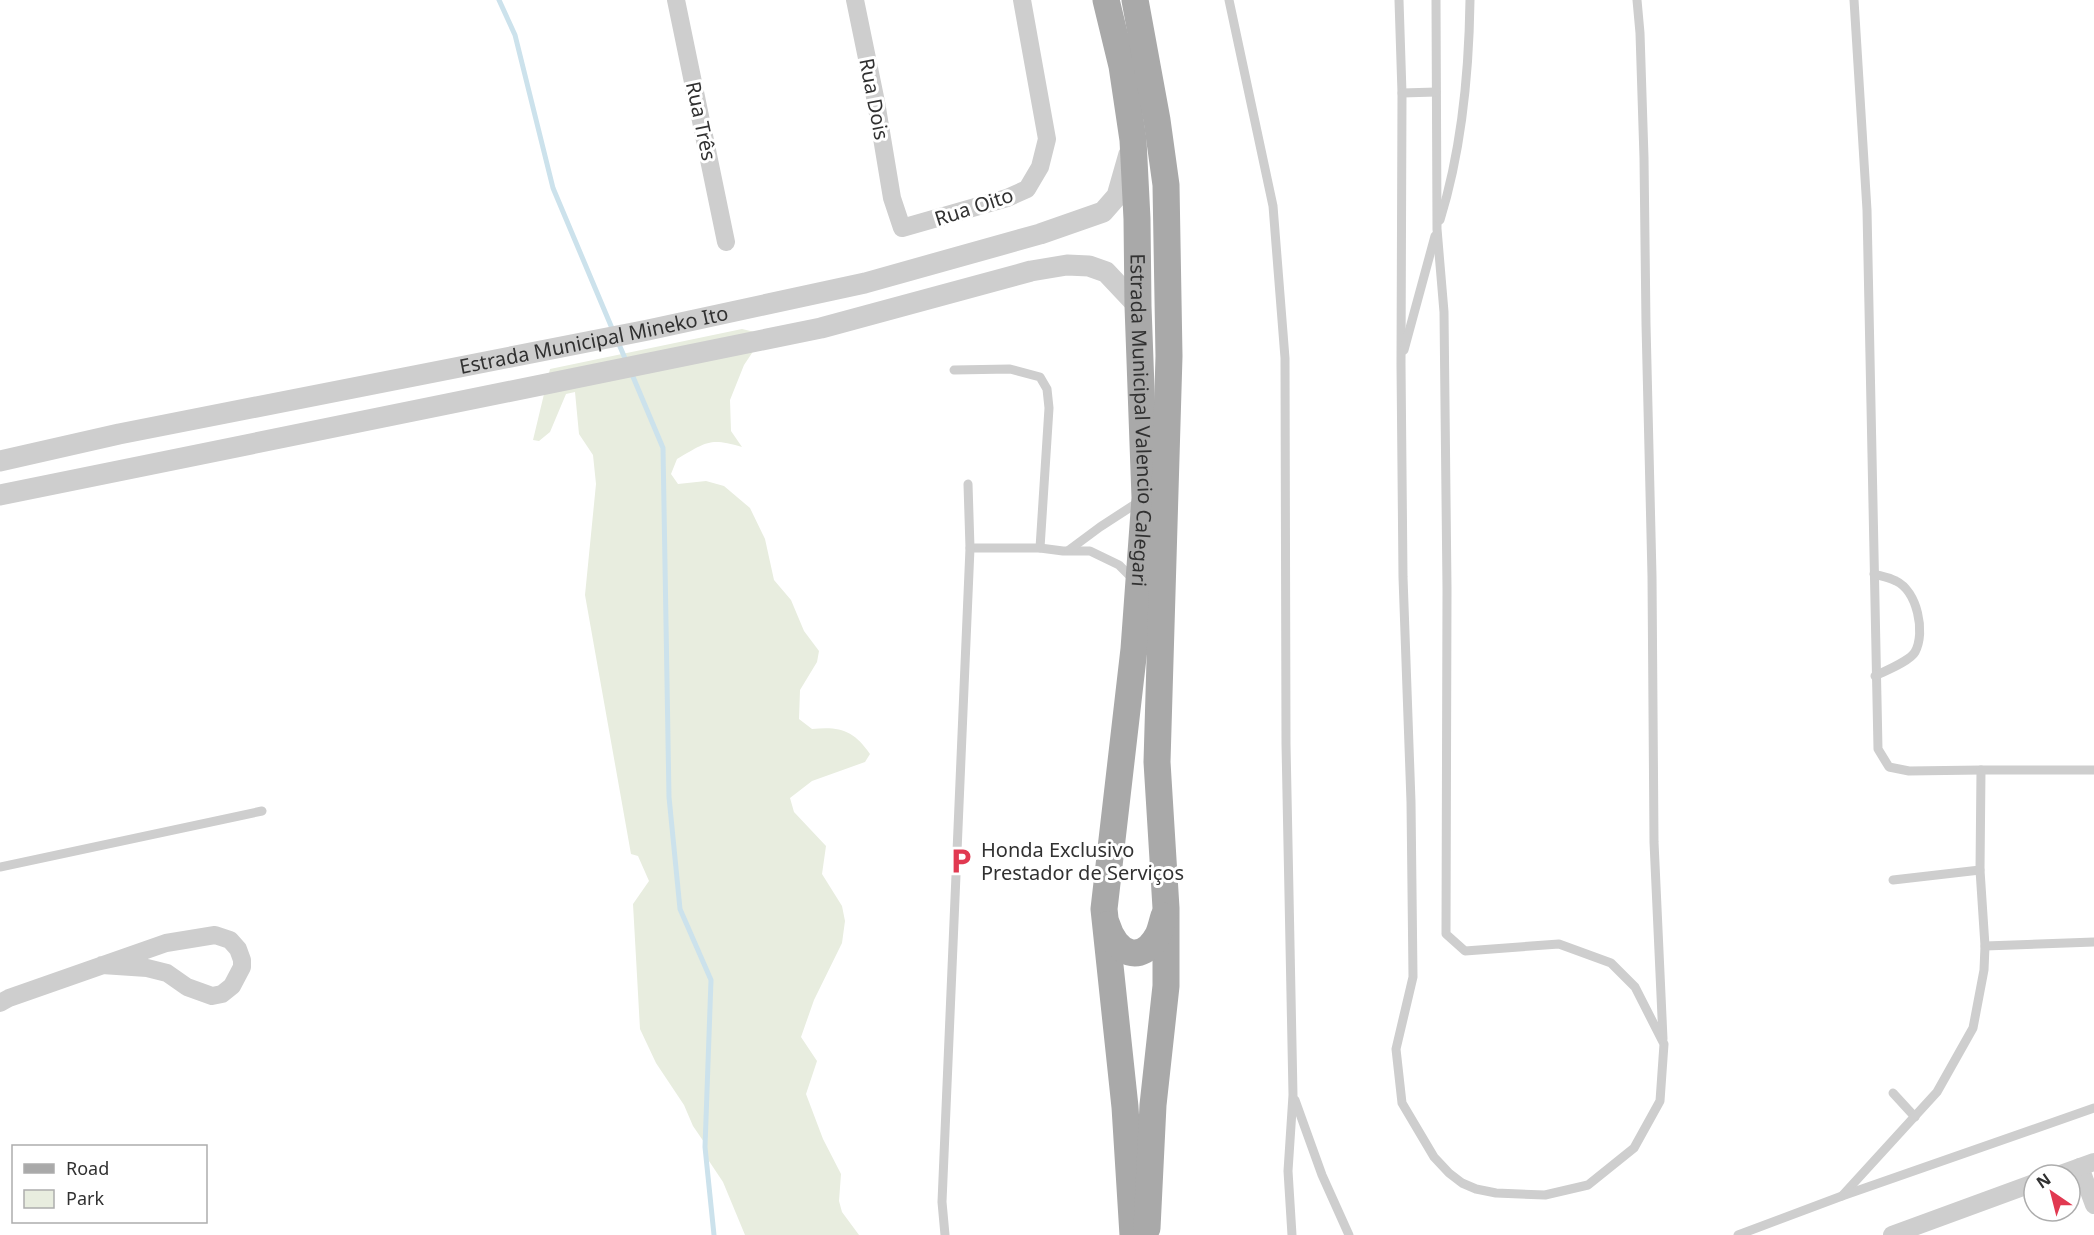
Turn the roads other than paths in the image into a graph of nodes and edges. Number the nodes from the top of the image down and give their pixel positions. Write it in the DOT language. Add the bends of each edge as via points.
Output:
graph roads {
  1 [pos="676,0"];
  2 [pos="855,0"];
  3 [pos="1022,0"];
  4 [pos="1106,0"];
  5 [pos="1135,0"];
  6 [pos="1399,0"];
  7 [pos="1436,0"];
  8 [pos="1470,0"];
  9 [pos="1637,0"];
  10 [pos="1854,0"];
  11 [pos="1228,1"];
  12 [pos="1436,92"];
  13 [pos="1402,93"];
  14 [pos="1133,140"];
  15 [pos="891,198"];
  16 [pos="1437,229"];
  17 [pos="726,242"];
  18 [pos="1138,306"];
  19 [pos="1401,364"];
  20 [pos="954,370"];
  21 [pos="45,451"];
  22 [pos="0,461"];
  23 [pos="968,484"];
  24 [pos="44,486"];
  25 [pos="0,495"];
  26 [pos="1145,498"];
  27 [pos="970,548"];
  28 [pos="1040,548"];
  29 [pos="1069,550"];
  30 [pos="1874,574"];
  31 [pos="1139,586"];
  32 [pos="1875,676"];
  33 [pos="1982,770"];
  34 [pos="2094,770"];
  35 [pos="262,811"];
  36 [pos="0,867"];
  37 [pos="1980,870"];
  38 [pos="1893,880"];
  39 [pos="1166,908"];
  40 [pos="1104,909"];
  41 [pos="2094,942"];
  42 [pos="1985,946"];
  43 [pos="102,965"];
  44 [pos="0,1003"];
  45 [pos="1664,1044"];
  46 [pos="1893,1093"];
  47 [pos="1293,1095"];
  48 [pos="2094,1108"];
  49 [pos="1915,1117"];
  50 [pos="2087,1165"];
  51 [pos="2022,1189"];
  52 [pos="1842,1196"];
  53 [pos="2094,1205"];
  54 [pos="1921,1230"];
  55 [pos="945,1235"];
  56 [pos="1133,1235"];
  57 [pos="1147,1235"];
  58 [pos="1292,1235"];
  59 [pos="1349,1235"];
  60 [pos="1738,1235"];
  61 [pos="1892,1235"];
  1 -- 17 [label="street, Rua Três"];
  2 -- 15 [label="street, Rua Dois"];
  3 -- 15 [label="street, Rua Oito" via="1047,139 1040,167 1027,189 902,228"];
  4 -- 14 [label="main road, Estrada Municipal Valencio Calegari" via="1122,66"];
  5 -- 39 [label="main road, Estrada Municipal Valencio Calegari" via="1166,186 1169,356 1157,762"];
  6 -- 13 [label="lane"];
  7 -- 12 [label="lane"];
  8 -- 16 [label="lane" via="1465,106"];
  9 -- 45 [label="lane" via="1644,158 1654,842"];
  10 -- 30 [label="lane" via="1867,210"];
  11 -- 47 [label="lane" via="1273,206 1285,358 1286,732"];
  12 -- 13 [label="lane"];
  12 -- 16 [label="lane"];
  13 -- 19 [label="lane"];
  14 -- 18 [label="main road, Estrada Municipal Valencio Calegari"];
  14 -- 21 [label="street, Estrada Municipal Mineko Ito" via="1117,196 1102,212 1040,234 865,283"];
  16 -- 19 [label="lane"];
  16 -- 45 [label="lane" via="1444,312 1448,590 1446,934 1465,951 1559,944 1611,963 1635,987"];
  18 -- 24 [label="street, Estrada Municipal Mineko Ito" via="1106,272 1067,265 821,328"];
  18 -- 26 [label="main road, Estrada Municipal Valencio Calegari"];
  19 -- 45 [label="lane" via="1413,977 1396,1049 1402,1103 1434,1157 1462,1183 1496,1193 1545,1195 1588,1185 1634,1148 1660,1101"];
  20 -- 28 [label="lane" via="1010,369 1040,377 1047,389"];
  21 -- 22 [label="street, Estrada Municipal Mineko Ito"];
  21 -- 24 [label="street" via="58,456 63,471"];
  23 -- 27 [label="lane"];
  24 -- 25 [label="street, Estrada Municipal Mineko Ito"];
  26 -- 29 [label="lane"];
  26 -- 31 [label="main road, Estrada Municipal Valencio Calegari"];
  27 -- 28 [label="lane"];
  27 -- 55 [label="lane" via="942,1203"];
  28 -- 29 [label="lane"];
  29 -- 31 [label="lane" via="1090,552 1119,565"];
  30 -- 32 [label="lane"];
  30 -- 32 [label="lane" via="1898,581 1911,594 1918,611 1919,635 1915,652"];
  31 -- 40 [label="main road, Estrada Municipal Valencio Calegari"];
  32 -- 33 [label="lane" via="1878,749 1889,767 1909,771"];
  33 -- 34 [label="lane"];
  33 -- 37 [label="lane"];
  35 -- 36 [label="lane"];
  37 -- 38 [label="lane"];
  37 -- 42 [label="lane"];
  39 -- 40 [label="main road" via="1154,941 1142,951 1130,953 1119,948 1111,936"];
  39 -- 57 [label="main road, Estrada Municipal Valencio Calegari" via="1166,986 1153,1105"];
  40 -- 56 [label="main road, Estrada Municipal Valencio Calegari" via="1125,1107"];
  41 -- 42 [label="lane"];
  42 -- 49 [label="lane" via="1972,1028 1937,1092"];
  43 -- 43 [label="street" via="166,943 215,935 230,940 242,960 232,986 212,996 187,987 167,973"];
  43 -- 44 [label="street"];
  46 -- 49 [label="lane"];
  47 -- 58 [label="lane" via="1288,1171"];
  47 -- 59 [label="lane"];
  48 -- 52 [label="lane"];
  49 -- 52 [label="lane"];
  50 -- 53 [label="street"];
  51 -- 54 [label="street"];
  52 -- 60 [label="lane"];
  54 -- 61 [label="street"];
}
